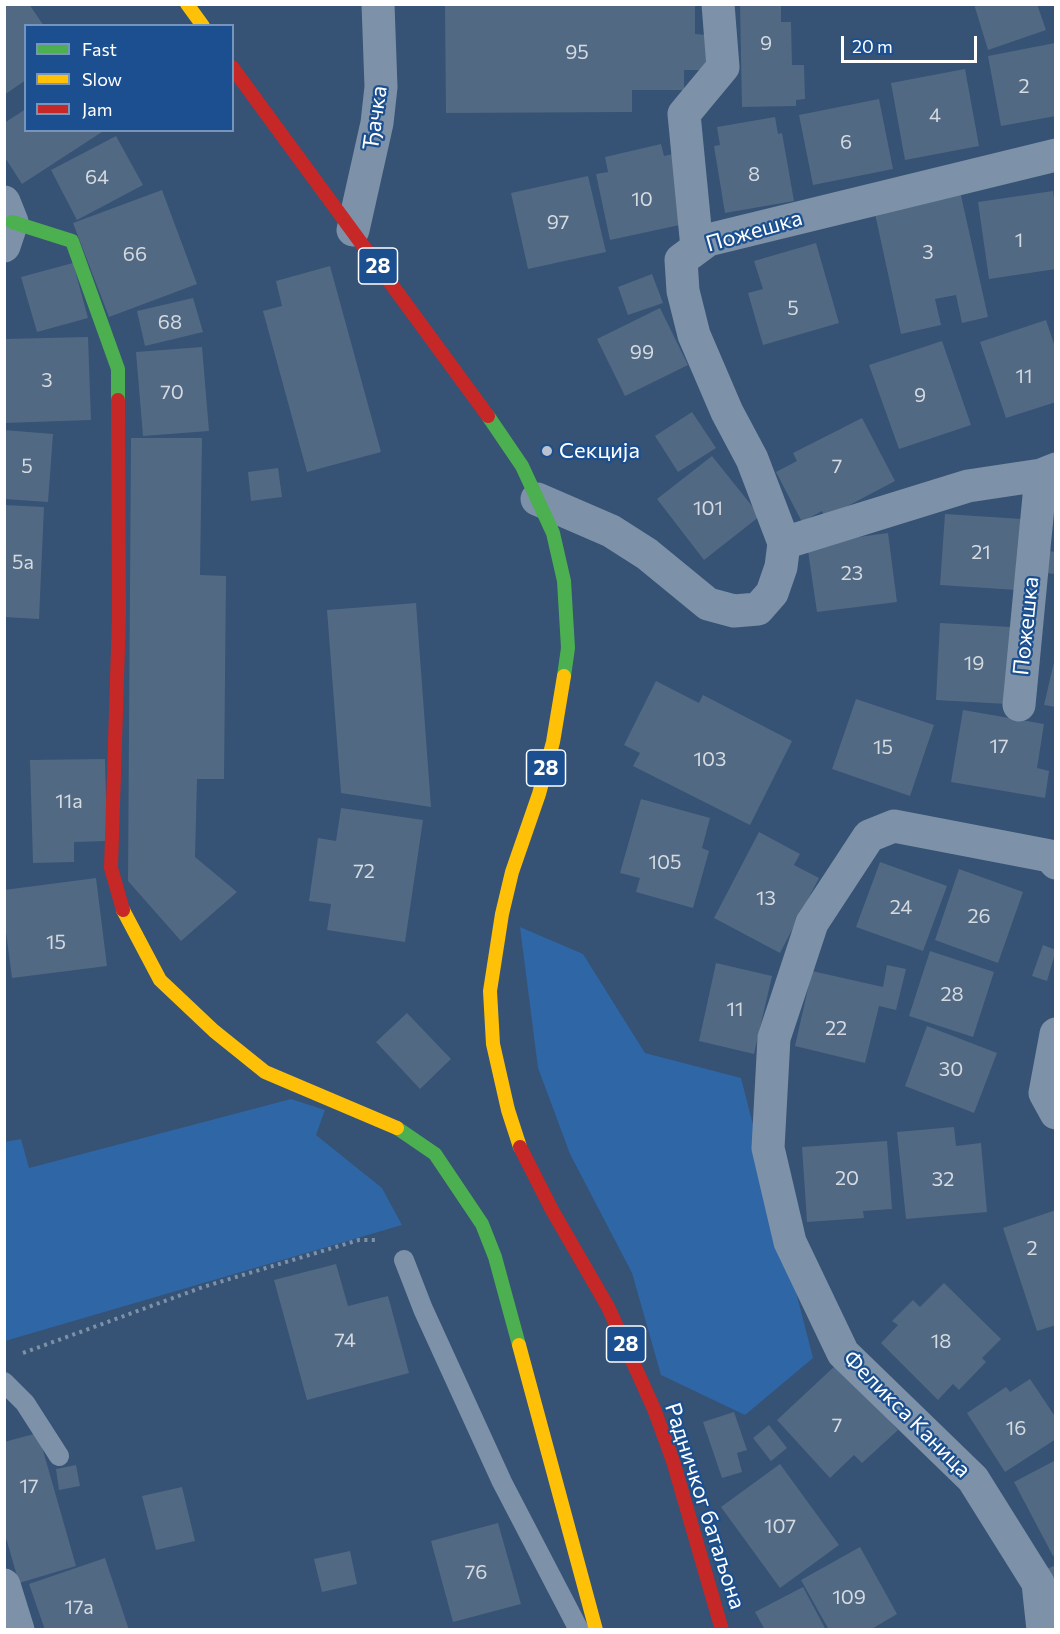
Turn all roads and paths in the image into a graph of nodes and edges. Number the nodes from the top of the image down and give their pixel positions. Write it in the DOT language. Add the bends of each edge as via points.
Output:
graph roads {
  1 [pos="187,4"];
  2 [pos="378,4"];
  3 [pos="718,4"];
  4 [pos="201,24"];
  5 [pos="234,70"];
  6 [pos="1056,155"];
  7 [pos="7,224"];
  8 [pos="353,230"];
  9 [pos="697,248"];
  10 [pos="1048,472"];
  11 [pos="537,499"];
  12 [pos="784,543"];
  13 [pos="1019,705"];
  14 [pos="1056,864"];
  15 [pos="1056,1034"];
  16 [pos="1056,1113"];
  17 [pos="404,1260"];
  18 [pos="14,1356"];
  19 [pos="4,1382"];
  20 [pos="59,1456"];
  21 [pos="4,1585"];
  22 [pos="18,1629"];
  23 [pos="579,1629"];
  24 [pos="596,1629"];
  25 [pos="722,1629"];
  26 [pos="1043,1629"];
  1 -- 4 [label="main road"];
  2 -- 8 [label="street, Ђачка" via="381,87"];
  3 -- 9 [label="street" via="723,67 684,114"];
  5 -- 8 [label="main road, Радничког батаљона / 28"];
  6 -- 9 [label="street, Пожешка" via="708,240"];
  7 -- 24 [label="main road" via="72,241 117,369 119,616 111,868 126,920 160,980 214,1031 265,1072 396,1126 435,1154 476,1215 495,1257"];
  8 -- 11 [label="main road, Радничког батаљона / 28" via="504,438"];
  9 -- 12 [label="street, Пожешка" via="681,260 683,291 694,336 718,395 752,459"];
  10 -- 12 [label="street, Пожешка" via="968,486"];
  10 -- 13 [label="street, Пожешка"];
  11 -- 12 [label="street" via="611,531 647,554 708,604 734,611 758,609 772,593"];
  11 -- 25 [label="main road, Радничког батаљона / 28" via="553,533 564,581 568,648 553,742 502,914 490,991 493,1044 519,1144 612,1316 654,1409 674,1461"];
  14 -- 26 [label="street, Феликса Каница" via="1050,856 894,826 869,836 812,923 774,1038 768,1148 790,1242 843,1353 974,1479 1038,1583"];
  15 -- 16 [label="street" via="1045,1093"];
  17 -- 18 [label="path" via="390,1239 359,1240 203,1287"];
  17 -- 23 [label="lane" via="502,1482"];
  19 -- 20 [label="lane" via="25,1403"];
  21 -- 22 [label="street"];
}
